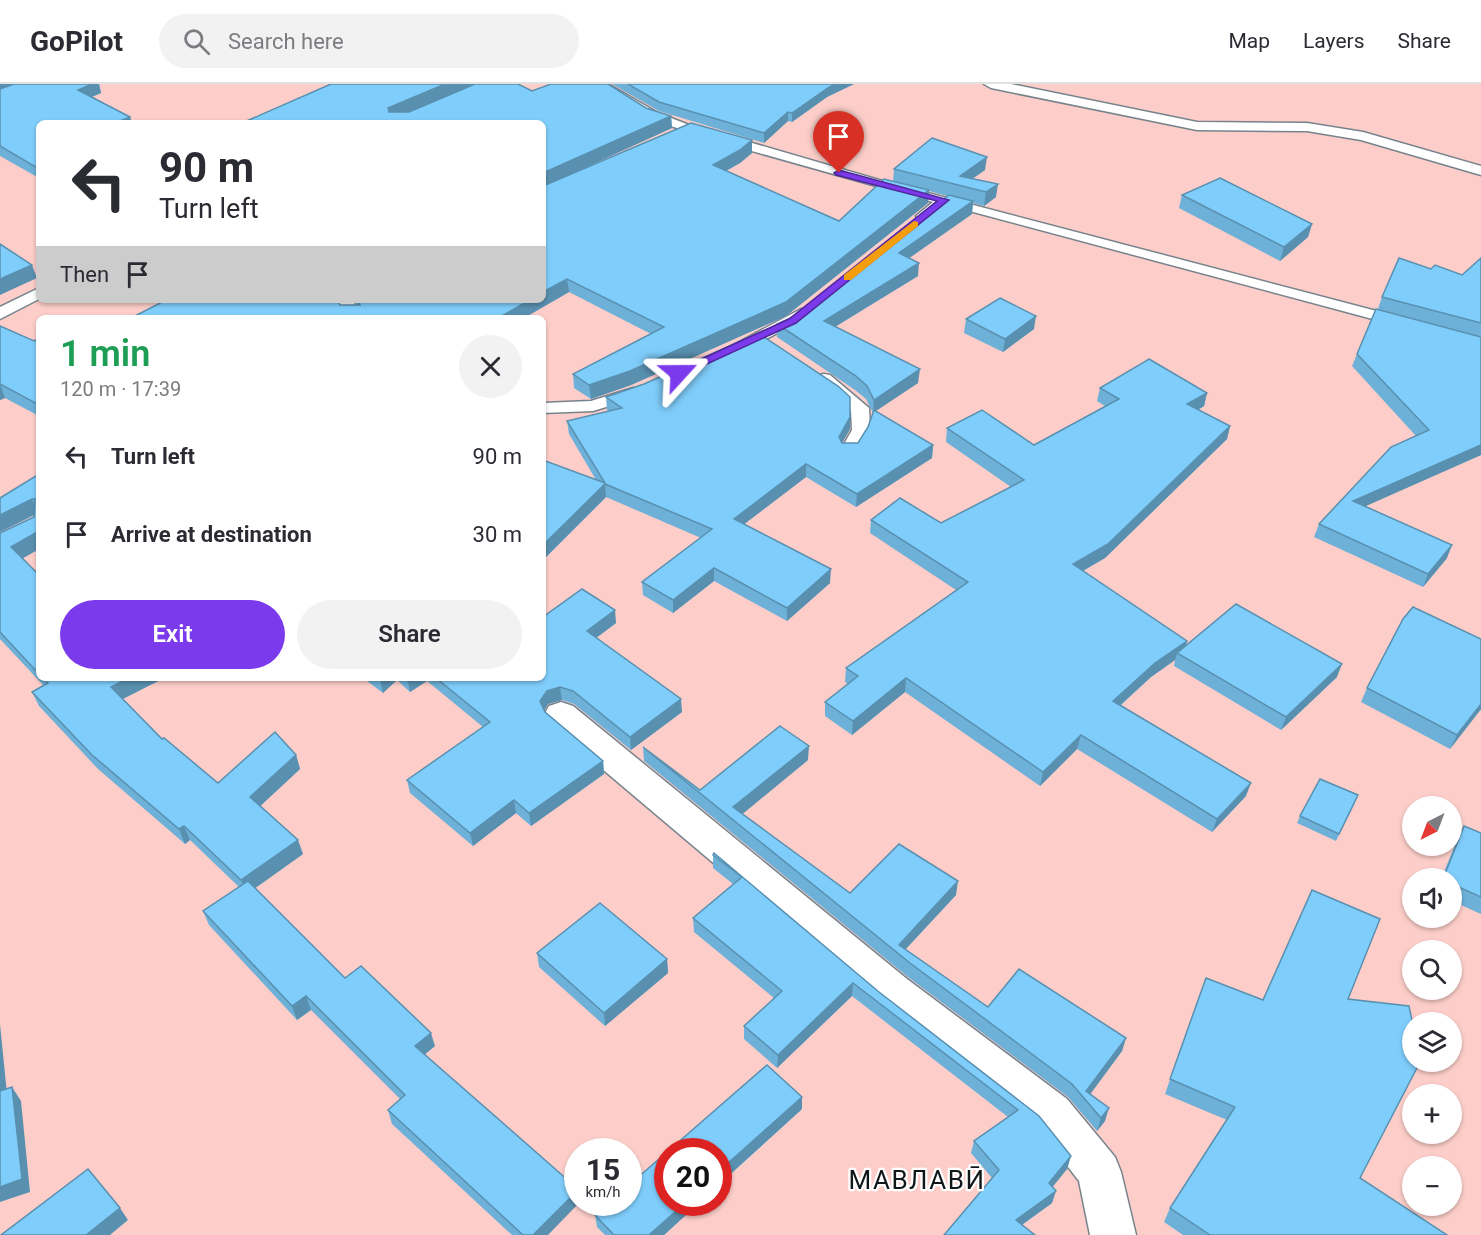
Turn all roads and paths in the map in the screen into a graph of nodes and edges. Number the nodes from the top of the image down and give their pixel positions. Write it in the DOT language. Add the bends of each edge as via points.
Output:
graph roads {
  1 [pos="598,84"];
  2 [pos="991,84"];
  3 [pos="701,132"];
  4 [pos="669,138"];
  5 [pos="1481,171"];
  6 [pos="944,200"];
  7 [pos="907,229"];
  8 [pos="36,295"];
  9 [pos="810,308"];
  10 [pos="0,314"];
  11 [pos="1418,326"];
  12 [pos="761,337"];
  13 [pos="778,348"];
  14 [pos="720,355"];
  15 [pos="812,370"];
  16 [pos="649,386"];
  17 [pos="546,408"];
  18 [pos="849,451"];
  19 [pos="561,715"];
  20 [pos="1113,1235"];
  1 -- 3 [label="lane" via="653,116"];
  2 -- 5 [label="lane" via="1197,126 1306,127 1363,136"];
  3 -- 4 [label="lane"];
  3 -- 6 [label="lane" via="882,186"];
  6 -- 7 [label="lane"];
  6 -- 11 [label="lane"];
  8 -- 10 [label="lane"];
  9 -- 12 [label="lane"];
  12 -- 13 [label="lane"];
  12 -- 14 [label="lane"];
  15 -- 18 [label="lane" via="860,408 861,430"];
  16 -- 17 [label="lane" via="593,406"];
  19 -- 20 [label="street" via="893,992 1052,1113 1099,1172"];
}
